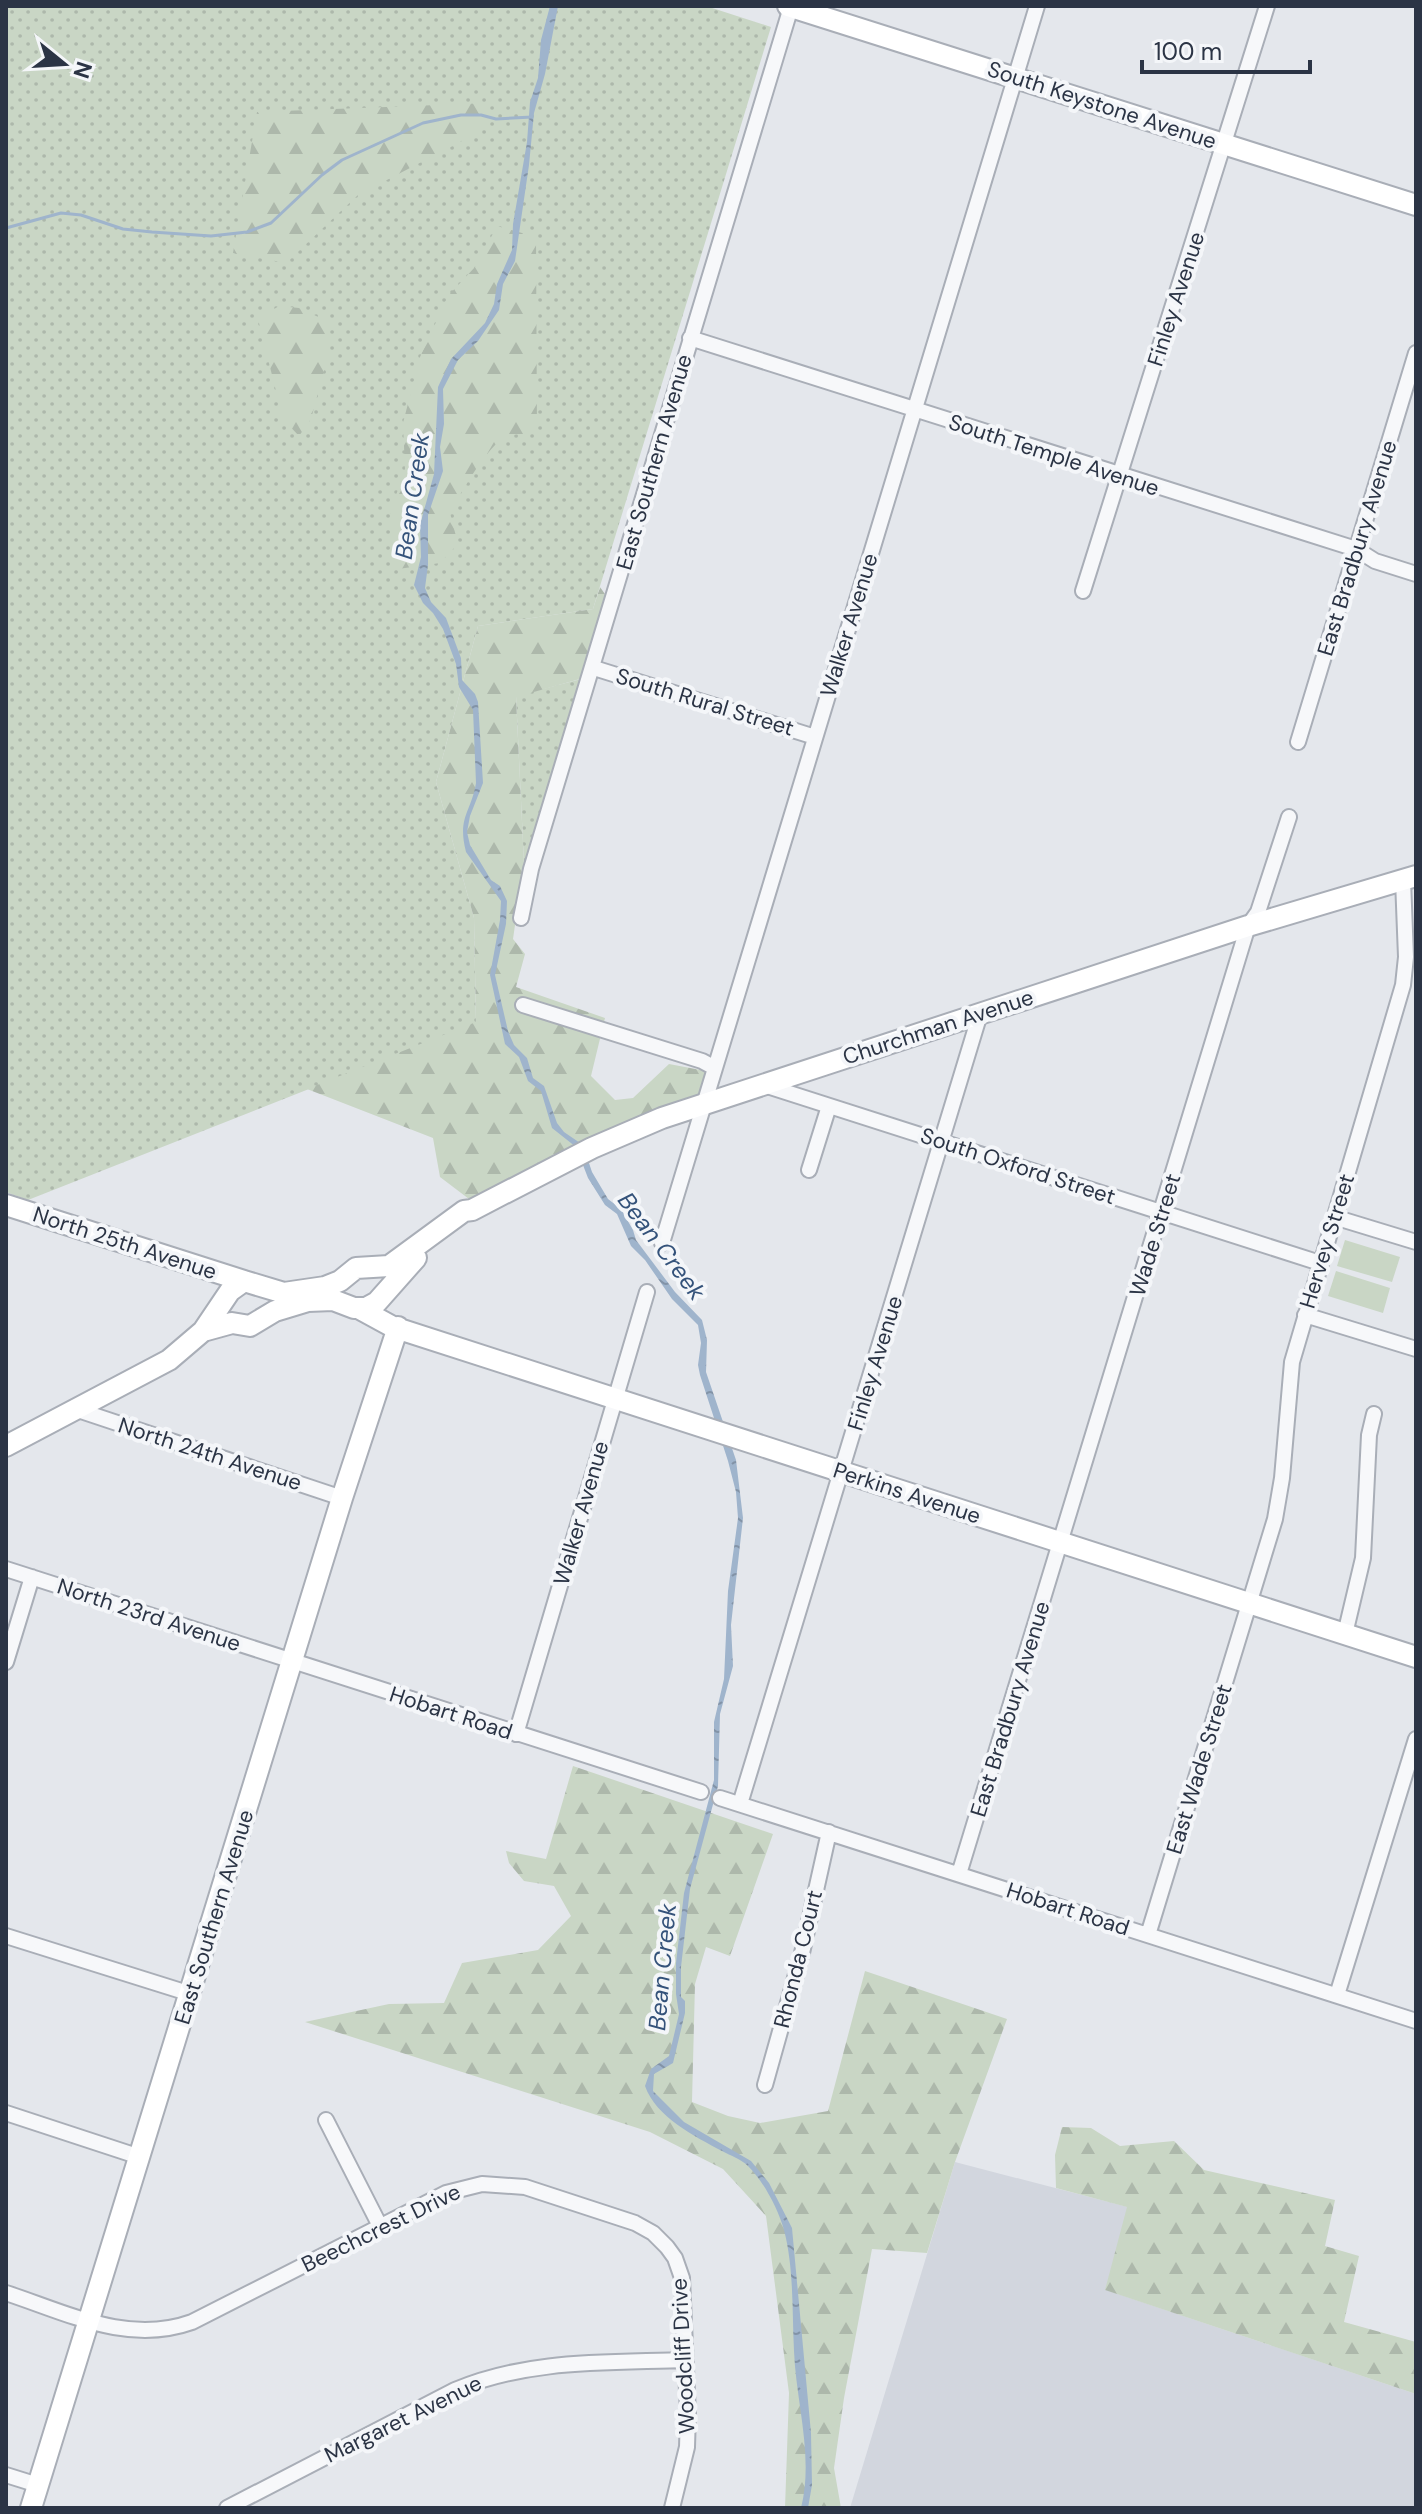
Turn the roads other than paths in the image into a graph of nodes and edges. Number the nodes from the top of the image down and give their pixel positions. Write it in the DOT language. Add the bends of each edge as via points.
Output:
graph roads {
  1 [pos="790,6"];
  2 [pos="1037,6"];
  3 [pos="1267,6"];
  4 [pos="1015,78"];
  5 [pos="1225,144"];
  6 [pos="1416,205"];
  7 [pos="690,338"];
  8 [pos="1416,353"];
  9 [pos="915,408"];
  10 [pos="1120,476"];
  11 [pos="1356,549"];
  12 [pos="1416,574"];
  13 [pos="1083,591"];
  14 [pos="594,668"];
  15 [pos="815,737"];
  16 [pos="1298,742"];
  17 [pos="1289,817"];
  18 [pos="1410,878"];
  19 [pos="521,918"];
  20 [pos="1248,926"];
  21 [pos="523,1005"];
  22 [pos="980,1014"];
  23 [pos="715,1068"];
  24 [pos="762,1085"];
  25 [pos="703,1104"];
  26 [pos="829,1106"];
  27 [pos="942,1142"];
  28 [pos="809,1170"];
  29 [pos="6,1205"];
  30 [pos="472,1210"];
  31 [pos="1161,1212"];
  32 [pos="1334,1217"];
  33 [pos="1416,1242"];
  34 [pos="662,1243"];
  35 [pos="1320,1263"];
  36 [pos="369,1269"];
  37 [pos="244,1281"];
  38 [pos="340,1281"];
  39 [pos="647,1292"];
  40 [pos="382,1295"];
  41 [pos="224,1298"];
  42 [pos="352,1306"];
  43 [pos="1305,1315"];
  44 [pos="239,1323"];
  45 [pos="398,1327"];
  46 [pos="203,1331"];
  47 [pos="1416,1349"];
  48 [pos="614,1400"];
  49 [pos="78,1410"];
  50 [pos="1374,1414"];
  51 [pos="6,1446"];
  52 [pos="842,1473"];
  53 [pos="342,1498"];
  54 [pos="1060,1544"];
  55 [pos="6,1569"];
  56 [pos="32,1577"];
  57 [pos="1250,1603"];
  58 [pos="1345,1634"];
  59 [pos="1416,1657"];
  60 [pos="6,1662"];
  61 [pos="293,1662"];
  62 [pos="516,1734"];
  63 [pos="1416,1739"];
  64 [pos="701,1792"];
  65 [pos="720,1798"];
  66 [pos="740,1804"];
  67 [pos="829,1832"];
  68 [pos="959,1874"];
  69 [pos="1148,1935"];
  70 [pos="6,1936"];
  71 [pos="191,1994"];
  72 [pos="1337,1995"];
  73 [pos="1416,2021"];
  74 [pos="765,2085"];
  75 [pos="6,2113"];
  76 [pos="326,2120"];
  77 [pos="140,2157"];
  78 [pos="380,2226"];
  79 [pos="670,2251"];
  80 [pos="6,2293"];
  81 [pos="89,2320"];
  82 [pos="686,2360"];
  83 [pos="6,2475"];
  84 [pos="38,2485"];
  85 [pos="31,2508"];
  86 [pos="227,2508"];
  87 [pos="672,2508"];
  1 -- 4 [label="street, South Keystone Avenue"];
  1 -- 7 [label="street, East Southern Avenue"];
  2 -- 4 [label="street, Walker Avenue"];
  3 -- 5 [label="street, Finley Avenue"];
  4 -- 5 [label="street, South Keystone Avenue"];
  4 -- 9 [label="street, Walker Avenue"];
  5 -- 6 [label="street, South Keystone Avenue"];
  5 -- 10 [label="street, Finley Avenue"];
  7 -- 9 [label="street, South Temple Avenue"];
  7 -- 14 [label="street, East Southern Avenue"];
  8 -- 11 [label="street, East Bradbury Avenue"];
  9 -- 10 [label="street, South Temple Avenue"];
  9 -- 15 [label="street, Walker Avenue"];
  10 -- 11 [label="street, South Temple Avenue"];
  10 -- 13 [label="street, Finley Avenue"];
  11 -- 12 [label="street, South Temple Avenue"];
  11 -- 16 [label="street, East Bradbury Avenue"];
  14 -- 15 [label="street, South Rural Street"];
  14 -- 19 [label="street, East Southern Avenue" via="531,869"];
  15 -- 23 [label="street, Walker Avenue"];
  17 -- 20 [label="street" via="1258,912"];
  18 -- 20 [label="street, Churchman Avenue"];
  18 -- 32 [label="street, Hervey Street" via="1403,985"];
  20 -- 22 [label="street, Churchman Avenue"];
  20 -- 31 [label="street, Wade Street"];
  21 -- 23 [label="street"];
  22 -- 24 [label="street, Churchman Avenue"];
  22 -- 27 [label="street, Finley Avenue"];
  23 -- 25 [label="street, Walker Avenue"];
  24 -- 25 [label="street, Churchman Avenue"];
  24 -- 26 [label="street, South Oxford Street"];
  25 -- 30 [label="street, Churchman Avenue" via="592,1148"];
  25 -- 34 [label="street, Walker Avenue"];
  26 -- 27 [label="street, South Oxford Street"];
  26 -- 28 [label="street"];
  27 -- 31 [label="street, South Oxford Street"];
  27 -- 52 [label="street, Finley Avenue"];
  29 -- 37 [label="street, North 25th Avenue"];
  30 -- 36 [label="street, Churchman Avenue" via="448,1221 389,1266"];
  30 -- 40 [label="street, Churchman Avenue" via="424,1249"];
  31 -- 35 [label="street, South Oxford Street"];
  31 -- 54 [label="street, Wade Street"];
  32 -- 33 [label="street"];
  32 -- 35 [label="street, Hervey Street"];
  35 -- 43 [label="street, Hervey Street"];
  36 -- 38 [label="street, Churchman Avenue" via="356,1268"];
  36 -- 40 [label="street" via="381,1278"];
  37 -- 38 [label="street, Churchman Avenue" via="284,1293"];
  37 -- 41 [label="street"];
  38 -- 42 [label="street" via="340,1292"];
  39 -- 48 [label="street, Walker Avenue"];
  40 -- 42 [label="street, Churchman Avenue" via="372,1305"];
  40 -- 45 [label="street"];
  41 -- 44 [label="street" via="228,1313"];
  41 -- 46 [label="street"];
  42 -- 44 [label="street" via="308,1301 275,1311 255,1325"];
  42 -- 45 [label="street, Perkins Avenue"];
  43 -- 47 [label="street"];
  43 -- 57 [label="street, Hervey Street" via="1289,1374 1278,1508"];
  44 -- 46 [label="street"];
  45 -- 48 [label="street, Perkins Avenue"];
  45 -- 53 [label="street, East Southern Avenue"];
  46 -- 49 [label="street" via="169,1360"];
  48 -- 52 [label="street, Perkins Avenue"];
  48 -- 62 [label="street, Walker Avenue"];
  49 -- 51 [label="street"];
  49 -- 53 [label="street, North 24th Avenue"];
  50 -- 58 [label="street" via="1363,1558"];
  52 -- 54 [label="street, Perkins Avenue"];
  52 -- 66 [label="street, Finley Avenue"];
  53 -- 61 [label="street, East Southern Avenue"];
  54 -- 57 [label="street, Perkins Avenue"];
  54 -- 68 [label="street, East Bradbury Avenue"];
  55 -- 56 [label="street, North 23rd Avenue"];
  56 -- 60 [label="street"];
  56 -- 61 [label="street, North 23rd Avenue"];
  57 -- 58 [label="street, Perkins Avenue"];
  57 -- 69 [label="street, East Wade Street"];
  58 -- 59 [label="street, Perkins Avenue"];
  61 -- 62 [label="street, Hobart Road"];
  61 -- 71 [label="street, East Southern Avenue"];
  62 -- 64 [label="street, Hobart Road"];
  63 -- 72 [label="street"];
  65 -- 66 [label="street, Hobart Road"];
  66 -- 67 [label="street, Hobart Road"];
  67 -- 68 [label="street, Hobart Road"];
  67 -- 74 [label="street, Rhonda Court"];
  68 -- 69 [label="street, Hobart Road"];
  69 -- 72 [label="street, Hobart Road"];
  70 -- 71 [label="street"];
  71 -- 77 [label="street, East Southern Avenue"];
  72 -- 73 [label="street, Hobart Road"];
  75 -- 77 [label="street"];
  76 -- 78 [label="street"];
  77 -- 81 [label="street, East Southern Avenue"];
  78 -- 79 [label="street, Beechcrest Drive" via="451,2191 503,2184 635,2223"];
  78 -- 81 [label="street, Beechcrest Drive" via="183,2326 142,2332"];
  79 -- 82 [label="street, Woodcliff Drive" via="682,2278"];
  80 -- 81 [label="street, Beechcrest Drive"];
  81 -- 84 [label="street, East Southern Avenue"];
  82 -- 86 [label="street, Margaret Avenue" via="545,2366 489,2377"];
  82 -- 87 [label="street, Woodcliff Drive" via="687,2447"];
  83 -- 84 [label="street"];
  84 -- 85 [label="street, East Southern Avenue"];
}
